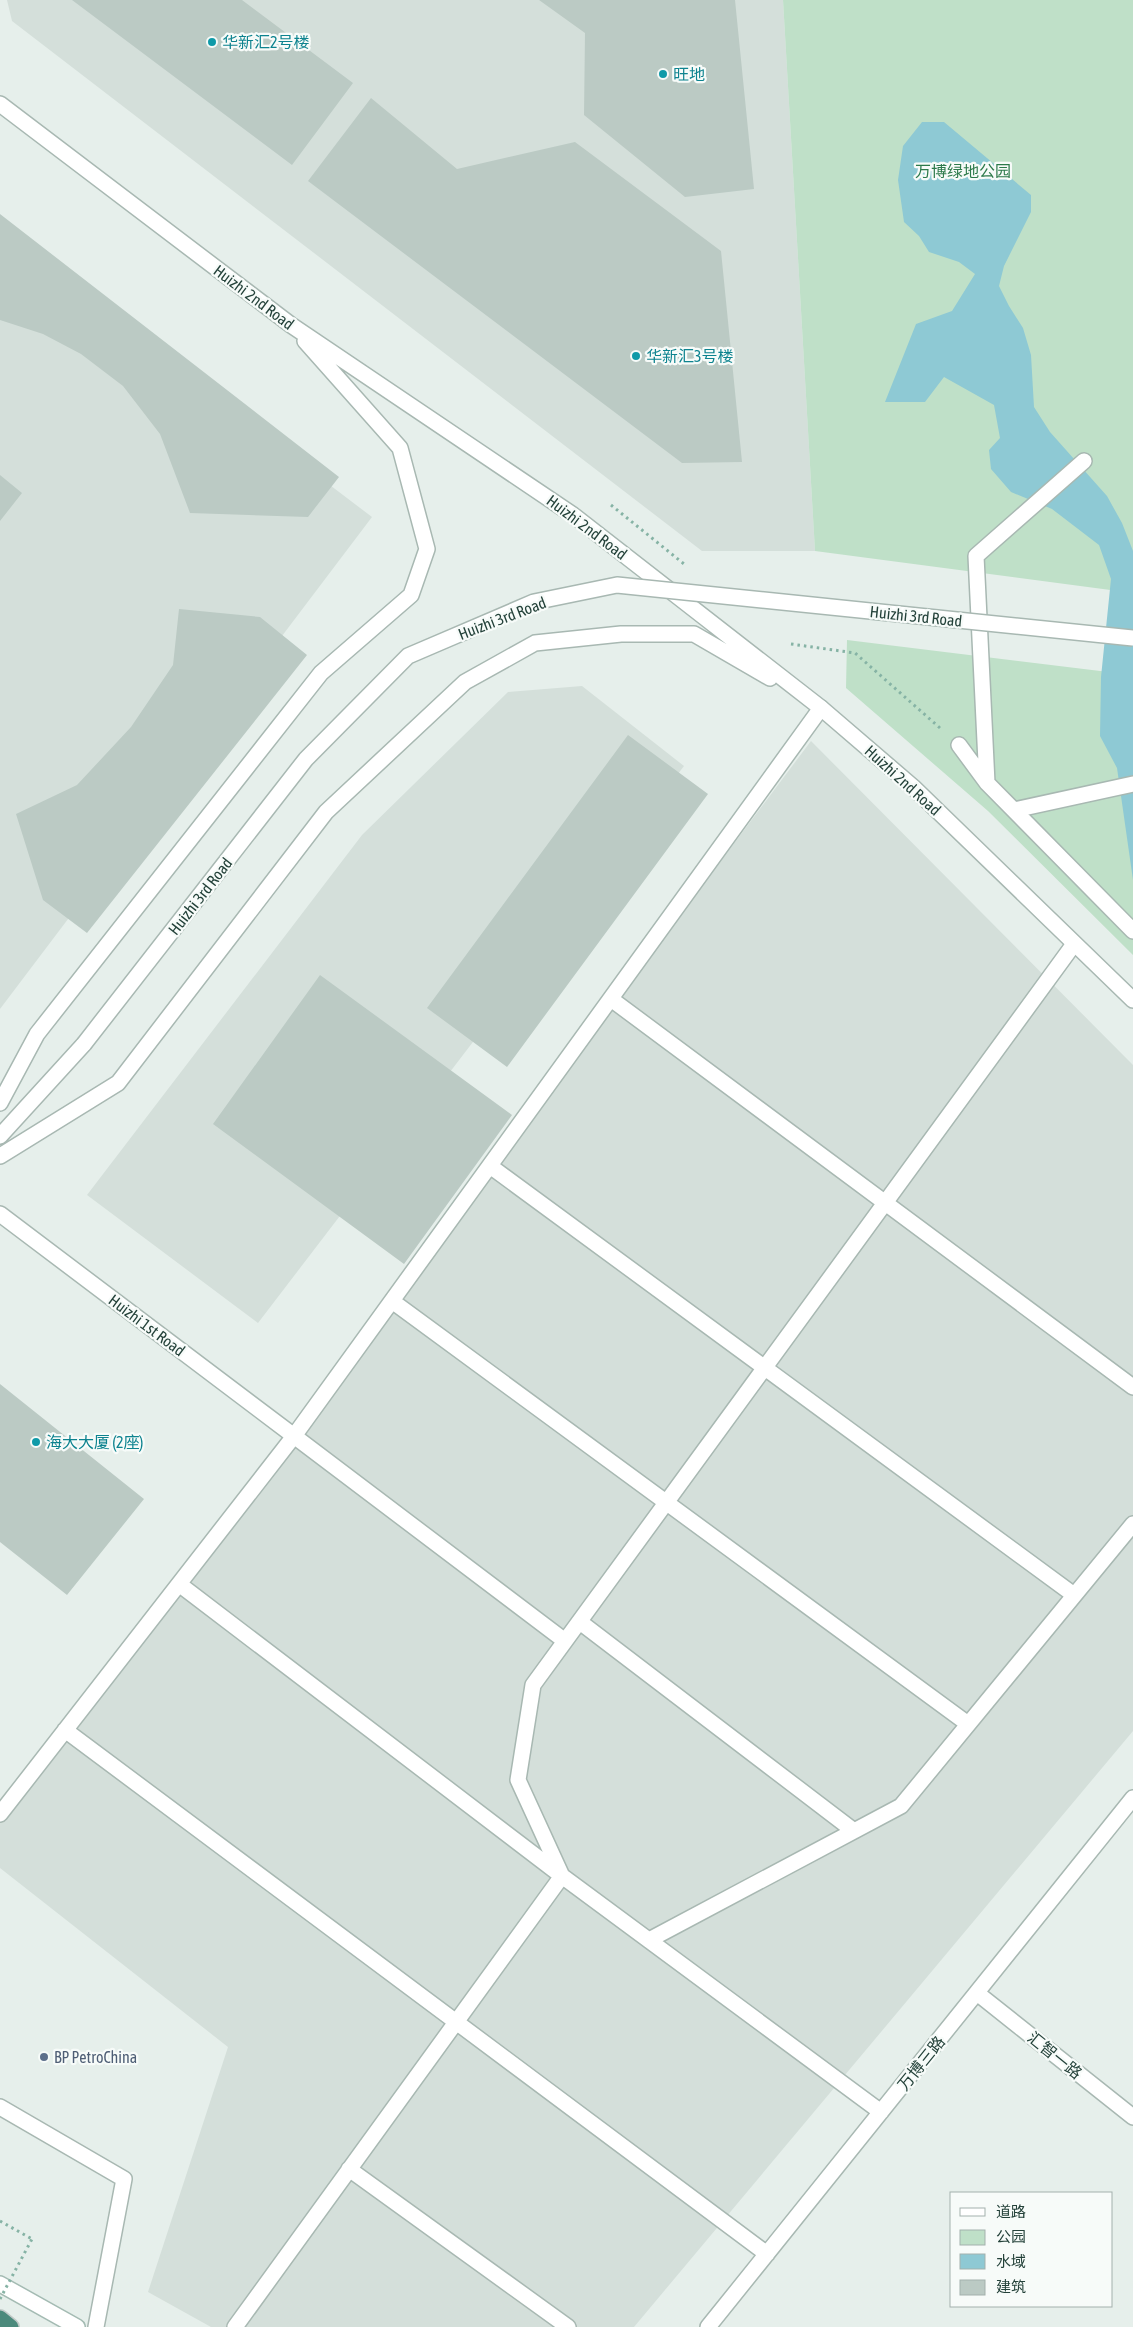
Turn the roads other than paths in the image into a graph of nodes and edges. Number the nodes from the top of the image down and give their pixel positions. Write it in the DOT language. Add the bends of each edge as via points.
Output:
graph roads {
  1 [pos="0,104"];
  2 [pos="291,325"];
  3 [pos="1084,461"];
  4 [pos="1133,638"];
  5 [pos="821,708"];
  6 [pos="959,745"];
  7 [pos="987,783"];
  8 [pos="1133,784"];
  9 [pos="1014,810"];
  10 [pos="1133,931"];
  11 [pos="1074,944"];
  12 [pos="611,999"];
  13 [pos="1133,1000"];
  14 [pos="0,1103"];
  15 [pos="0,1136"];
  16 [pos="0,1156"];
  17 [pos="490,1166"];
  18 [pos="885,1204"];
  19 [pos="0,1214"];
  20 [pos="392,1300"];
  21 [pos="765,1368"];
  22 [pos="1133,1387"];
  23 [pos="294,1436"];
  24 [pos="666,1502"];
  25 [pos="1133,1524"];
  26 [pos="179,1584"];
  27 [pos="1074,1595"];
  28 [pos="580,1622"];
  29 [pos="565,1641"];
  30 [pos="968,1724"];
  31 [pos="65,1730"];
  32 [pos="1133,1798"];
  33 [pos="0,1814"];
  34 [pos="854,1831"];
  35 [pos="562,1876"];
  36 [pos="649,1940"];
  37 [pos="977,1993"];
  38 [pos="456,2022"];
  39 [pos="0,2107"];
  40 [pos="881,2112"];
  41 [pos="1133,2117"];
  42 [pos="349,2169"];
  43 [pos="767,2254"];
  44 [pos="0,2284"];
  45 [pos="0,2318"];
  46 [pos="11,2327"];
  47 [pos="76,2327"];
  48 [pos="96,2327"];
  49 [pos="235,2327"];
  50 [pos="568,2327"];
  51 [pos="708,2327"];
  1 -- 2 [label="street, Huizhi 2nd Road"];
  2 -- 5 [label="street, Huizhi 2nd Road" via="573,515"];
  2 -- 14 [label="street" via="400,448 427,550 411,594 320,673 37,1034"];
  3 -- 7 [label="street" via="976,556"];
  4 -- 15 [label="street, Huizhi 3rd Road, bridge" via="617,585 534,602 408,656 306,759 84,1044"];
  5 -- 11 [label="street, Huizhi 2nd Road" via="913,787"];
  5 -- 12 [label="street"];
  5 -- 16 [label="street" via="694,634 621,634 535,643 465,682 326,812 118,1084"];
  6 -- 7 [label="street"];
  7 -- 9 [label="street"];
  8 -- 9 [label="street"];
  9 -- 10 [label="street"];
  11 -- 13 [label="street, Huizhi 2nd Road"];
  11 -- 18 [label="street"];
  12 -- 17 [label="street"];
  12 -- 18 [label="street"];
  17 -- 20 [label="street"];
  17 -- 21 [label="street"];
  18 -- 21 [label="street"];
  18 -- 22 [label="street"];
  19 -- 23 [label="street, Huizhi 1st Road"];
  20 -- 23 [label="street"];
  20 -- 24 [label="street"];
  21 -- 24 [label="street"];
  21 -- 27 [label="street"];
  23 -- 26 [label="street"];
  23 -- 29 [label="street, Huizhi 1st Road"];
  24 -- 28 [label="street"];
  24 -- 30 [label="street"];
  25 -- 27 [label="street"];
  26 -- 31 [label="street"];
  26 -- 35 [label="street"];
  27 -- 30 [label="street"];
  28 -- 29 [label="street"];
  28 -- 34 [label="street"];
  29 -- 35 [label="street" via="533,1685 518,1780"];
  30 -- 34 [label="street" via="901,1806"];
  31 -- 33 [label="street"];
  31 -- 38 [label="street"];
  32 -- 37 [label="street, 万博三路"];
  34 -- 36 [label="street"];
  35 -- 36 [label="street"];
  35 -- 38 [label="street"];
  36 -- 40 [label="street"];
  37 -- 40 [label="street, 万博三路"];
  37 -- 41 [label="street, 汇智一路"];
  38 -- 42 [label="street"];
  38 -- 43 [label="street"];
  39 -- 48 [label="street" via="124,2179"];
  40 -- 43 [label="street, 万博三路"];
  42 -- 49 [label="street"];
  42 -- 50 [label="street"];
  43 -- 51 [label="street, 万博三路"];
  44 -- 47 [label="street"];
  45 -- 46 [label="highway"];
}
